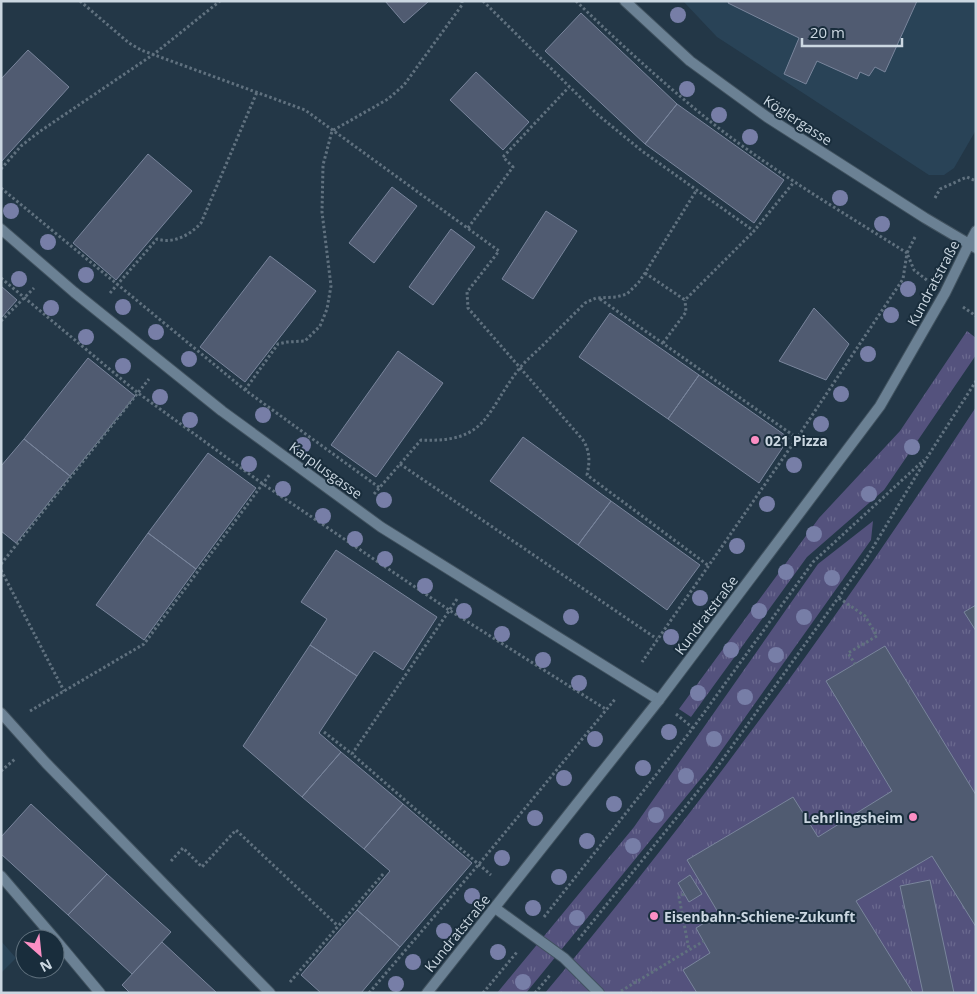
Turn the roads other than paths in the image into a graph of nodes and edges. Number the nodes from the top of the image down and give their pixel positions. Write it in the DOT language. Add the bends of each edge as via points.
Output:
graph roads {
  1 [pos="625,1"];
  2 [pos="1,229"];
  3 [pos="976,231"];
  4 [pos="972,246"];
  5 [pos="659,700"];
  6 [pos="1,713"];
  7 [pos="1,876"];
  8 [pos="495,908"];
  9 [pos="46,929"];
  10 [pos="65,951"];
  11 [pos="100,993"];
  12 [pos="270,993"];
  13 [pos="427,993"];
  14 [pos="599,993"];
  1 -- 4 [label="street, Köglergasse" via="690,61 760,112"];
  2 -- 5 [label="street, Karplusgasse" via="162,364 358,511"];
  3 -- 4 [label="street, Kundratstraße"];
  4 -- 5 [label="street, Kundratstraße" via="880,406"];
  5 -- 8 [label="street, Kundratstraße"];
  6 -- 12 [label="street"];
  7 -- 9 [label="street"];
  8 -- 13 [label="street, Kundratstraße"];
  8 -- 14 [label="street" via="564,958"];
  10 -- 11 [label="street"];
}
